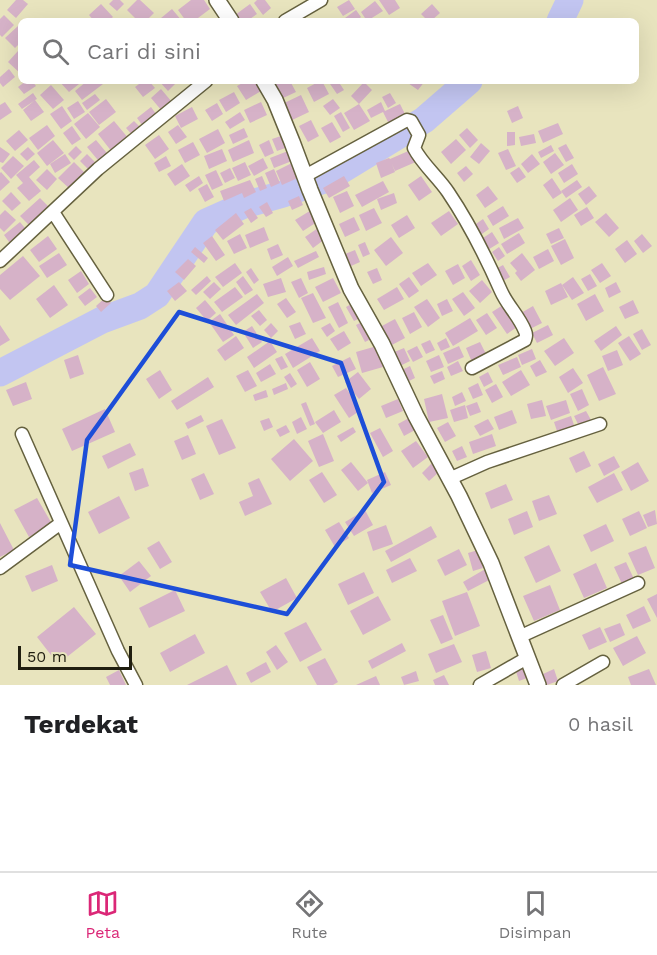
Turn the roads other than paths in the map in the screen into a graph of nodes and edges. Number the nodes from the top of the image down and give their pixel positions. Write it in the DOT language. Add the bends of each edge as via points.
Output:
graph roads {
  1 [pos="217,0"];
  2 [pos="321,0"];
  3 [pos="229,18"];
  4 [pos="290,18"];
  5 [pos="202,84"];
  6 [pos="266,84"];
  7 [pos="307,182"];
  8 [pos="53,212"];
  9 [pos="0,261"];
  10 [pos="107,296"];
  11 [pos="472,368"];
  12 [pos="600,424"];
  13 [pos="22,434"];
  14 [pos="449,479"];
  15 [pos="61,523"];
  16 [pos="0,568"];
  17 [pos="638,583"];
  18 [pos="521,636"];
  19 [pos="527,658"];
  20 [pos="603,662"];
  21 [pos="136,685"];
  22 [pos="480,685"];
  23 [pos="538,685"];
  24 [pos="562,685"];
  1 -- 3 [label="street"];
  2 -- 4 [label="street"];
  5 -- 8 [label="street" via="98,169"];
  6 -- 7 [label="street"];
  7 -- 11 [label="street" via="411,121 419,138 414,148 417,154 463,216 526,336"];
  7 -- 14 [label="street" via="351,289"];
  8 -- 9 [label="street"];
  8 -- 10 [label="street"];
  12 -- 14 [label="street"];
  13 -- 15 [label="street"];
  14 -- 18 [label="street" via="491,563"];
  15 -- 16 [label="street"];
  15 -- 21 [label="street"];
  17 -- 18 [label="street"];
  18 -- 19 [label="street"];
  19 -- 22 [label="street"];
  19 -- 23 [label="street"];
  20 -- 24 [label="street"];
}
